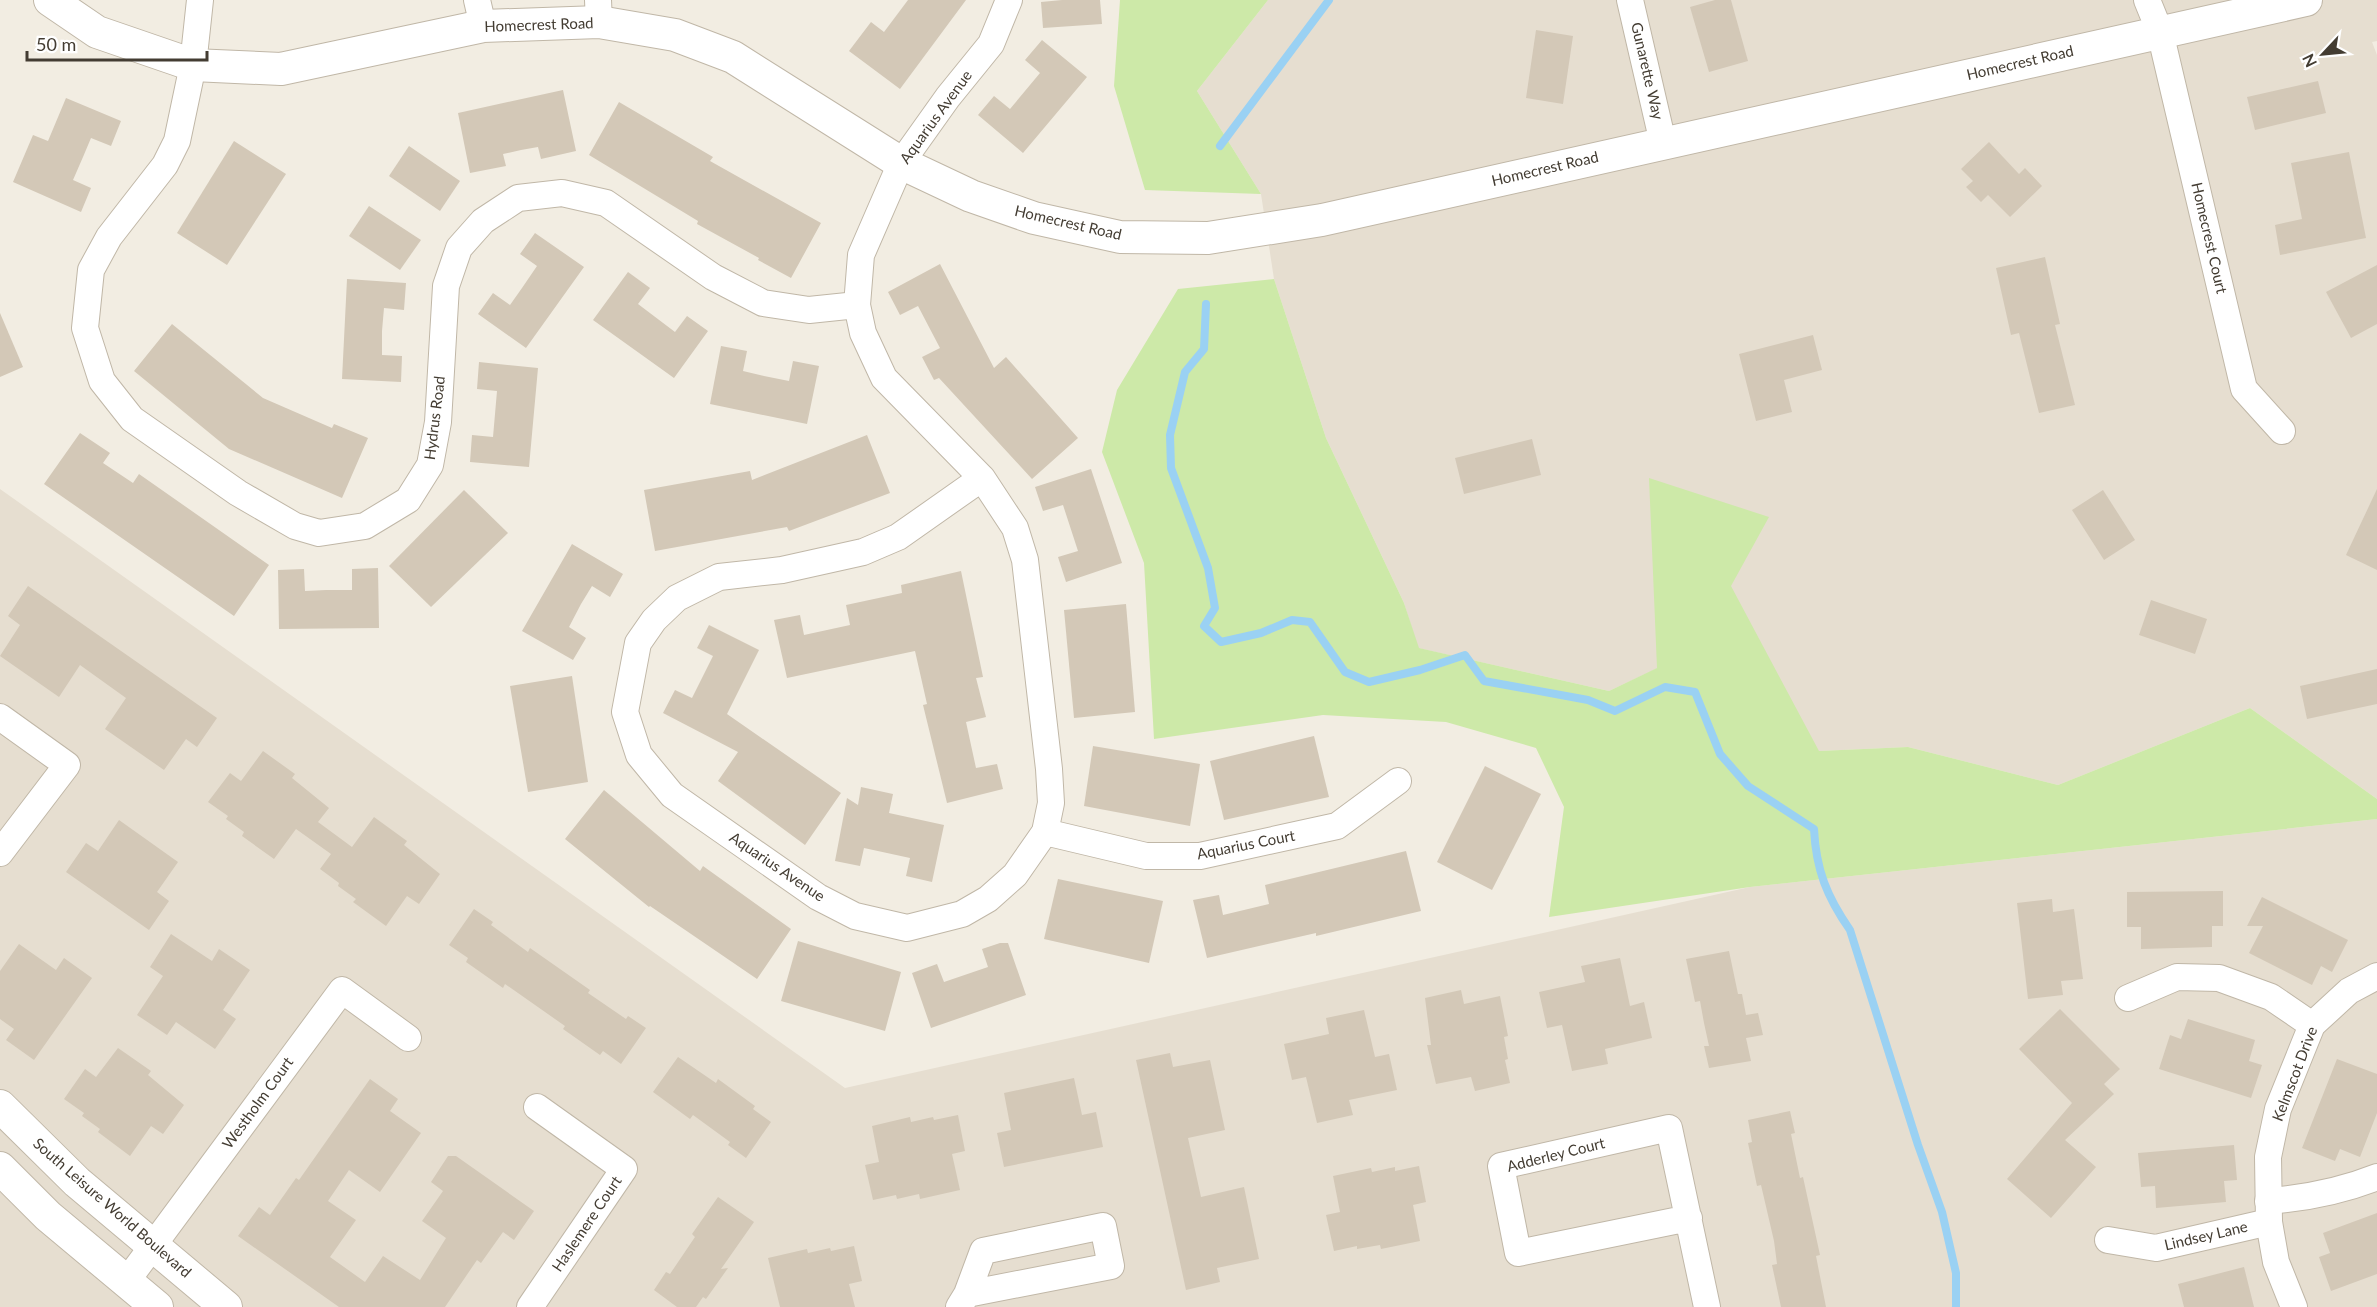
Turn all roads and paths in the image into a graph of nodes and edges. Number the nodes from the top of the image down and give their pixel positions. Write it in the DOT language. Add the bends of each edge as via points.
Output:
graph roads {
  1 [pos="51,0"];
  2 [pos="200,0"];
  3 [pos="1009,0"];
  4 [pos="1630,0"];
  5 [pos="2147,0"];
  6 [pos="2306,0"];
  7 [pos="599,11"];
  8 [pos="480,13"];
  9 [pos="2160,32"];
  10 [pos="192,65"];
  11 [pos="1663,143"];
  12 [pos="901,163"];
  13 [pos="857,304"];
  14 [pos="2282,431"];
  15 [pos="982,478"];
  16 [pos="0,717"];
  17 [pos="1398,782"];
  18 [pos="1045,832"];
  19 [pos="4,838"];
  20 [pos="2377,976"];
  21 [pos="2128,998"];
  22 [pos="2312,1024"];
  23 [pos="408,1038"];
  24 [pos="0,1106"];
  25 [pos="537,1107"];
  26 [pos="0,1168"];
  27 [pos="2377,1177"];
  28 [pos="2268,1211"];
  29 [pos="1689,1218"];
  30 [pos="2108,1240"];
  31 [pos="153,1247"];
  32 [pos="126,1282"];
  33 [pos="963,1300"];
  34 [pos="157,1307"];
  35 [pos="226,1307"];
  36 [pos="530,1307"];
  37 [pos="1707,1307"];
  38 [pos="2294,1307"];
  1 -- 10 [label="street, Homecrest Road" via="97,32"];
  2 -- 10 [label="street"];
  3 -- 12 [label="street, Aquarius Avenue" via="992,44"];
  4 -- 11 [label="street, Gunarette Way"];
  5 -- 9 [label="street, Homecrest Court"];
  6 -- 9 [label="street, Homecrest Road"];
  7 -- 8 [label="street, Homecrest Road"];
  7 -- 12 [label="street, Homecrest Road" via="732,57"];
  8 -- 10 [label="street, Homecrest Road" via="281,69"];
  9 -- 11 [label="street, Homecrest Road"];
  9 -- 14 [label="street, Homecrest Court" via="2244,389"];
  10 -- 13 [label="street, Hydrus Road" via="177,141 165,165 109,237 91,270 84,328 102,381 132,418 238,493 295,526 319,533 365,526 408,500 430,465 438,422 446,286 459,248 483,221 518,198 562,193 606,203 713,277 763,303 809,310"];
  11 -- 12 [label="street, Homecrest Road" via="1322,220 1208,238 1120,237 1034,218 971,196"];
  12 -- 13 [label="street, Aquarius Avenue" via="861,255"];
  13 -- 15 [label="street, Aquarius Avenue" via="862,333 884,378"];
  15 -- 18 [label="street, Aquarius Avenue" via="1015,528 1025,560 1050,769 1051,803"];
  15 -- 18 [label="street, Aquarius Avenue" via="898,537 863,552 782,570 719,577 677,598 638,643 625,712 639,755 672,795 818,897 855,916 907,928 962,914 988,899 1015,875"];
  16 -- 19 [label="street" via="67,765"];
  17 -- 18 [label="street, Aquarius Court" via="1337,826 1200,856 1146,856"];
  20 -- 22 [label="street, Kelmscot Drive" via="2349,991"];
  21 -- 22 [label="street" via="2177,977 2219,978 2271,997"];
  22 -- 28 [label="street, Kelmscot Drive" via="2278,1109 2268,1157"];
  23 -- 31 [label="street, Westholm Court" via="342,990"];
  24 -- 31 [label="street, South Leisure World Boulevard" via="77,1182"];
  25 -- 36 [label="street, Haslemere Court" via="624,1169"];
  26 -- 32 [label="street" via="48,1216"];
  27 -- 28 [label="street, Lindsey Lane" via="2345,1190 2291,1199"];
  28 -- 30 [label="street, Lindsey Lane" via="2156,1248"];
  28 -- 38 [label="street, Kelmscot Drive" via="2276,1262"];
  29 -- 29 [label="street, Adderley Court" via="1518,1253 1501,1166 1669,1128"];
  29 -- 37 [label="street, Adderley Court"];
  31 -- 32 [label="street, Westholm Court"];
  31 -- 35 [label="street, South Leisure World Boulevard"];
  32 -- 34 [label="street"];
  33 -- 33 [label="street" via="983,1251 1103,1226 1111,1266"];
}
